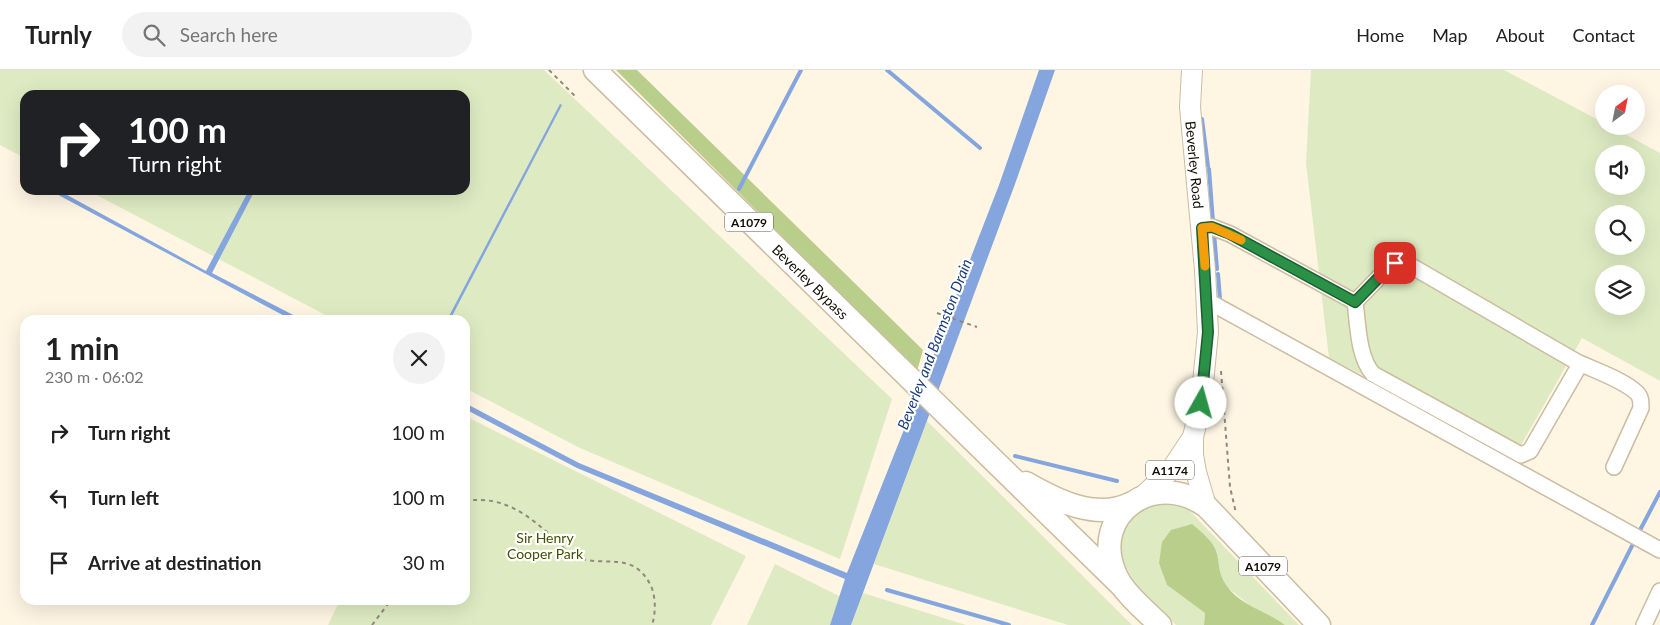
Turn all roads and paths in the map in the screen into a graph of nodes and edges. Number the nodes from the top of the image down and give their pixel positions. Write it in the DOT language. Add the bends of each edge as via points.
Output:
graph roads {
  1 [pos="550,70"];
  2 [pos="595,70"];
  3 [pos="1192,70"];
  4 [pos="576,97"];
  5 [pos="1202,228"];
  6 [pos="1206,300"];
  7 [pos="1355,302"];
  8 [pos="937,313"];
  9 [pos="978,327"];
  10 [pos="1577,362"];
  11 [pos="1220,364"];
  12 [pos="1193,437"];
  13 [pos="1614,467"];
  14 [pos="1006,471"];
  15 [pos="470,500"];
  16 [pos="1136,501"];
  17 [pos="1206,506"];
  18 [pos="1236,513"];
  19 [pos="1660,550"];
  20 [pos="1123,587"];
  21 [pos="1660,591"];
  22 [pos="387,605"];
  23 [pos="372,625"];
  24 [pos="652,625"];
  25 [pos="1160,625"];
  26 [pos="1319,625"];
  27 [pos="1644,625"];
  1 -- 4 [label="path"];
  2 -- 14 [label="highway, Beverley Bypass / A1079"];
  3 -- 5 [label="main road, Beverley Road / A1174" via="1190,107"];
  5 -- 6 [label="main road, Beverley Road / A1174"];
  5 -- 7 [label="lane" via="1212,227 1230,234"];
  6 -- 12 [label="main road, Beverley Road / A1174" via="1205,373"];
  6 -- 19 [label="lane"];
  7 -- 10 [label="lane" via="1388,268 1395,263 1403,264"];
  7 -- 10 [label="lane" via="1364,356 1373,374 1521,455 1530,451 1578,371"];
  8 -- 9 [label="path"];
  10 -- 13 [label="lane" via="1624,385 1641,399 1641,408"];
  11 -- 18 [label="path" via="1230,487"];
  12 -- 16 [label="main road, Beverley Road / A1174" via="1171,470"];
  12 -- 17 [label="main road, Beverley Road / A1174" via="1196,472"];
  14 -- 16 [label="highway, Beverley Bypass" via="1055,497 1089,509 1118,510"];
  14 -- 20 [label="highway, Beverley Bypass"];
  15 -- 24 [label="path" via="497,500 522,511 576,557 628,564 643,572 654,593"];
  16 -- 17 [label="highway, A1079" via="1154,493 1182,493"];
  16 -- 20 [label="highway" via="1120,516 1110,544 1113,567"];
  17 -- 26 [label="highway, A1079"];
  20 -- 25 [label="highway, Beverley Bypass"];
  21 -- 27 [label="lane"];
  22 -- 23 [label="path"];
}
